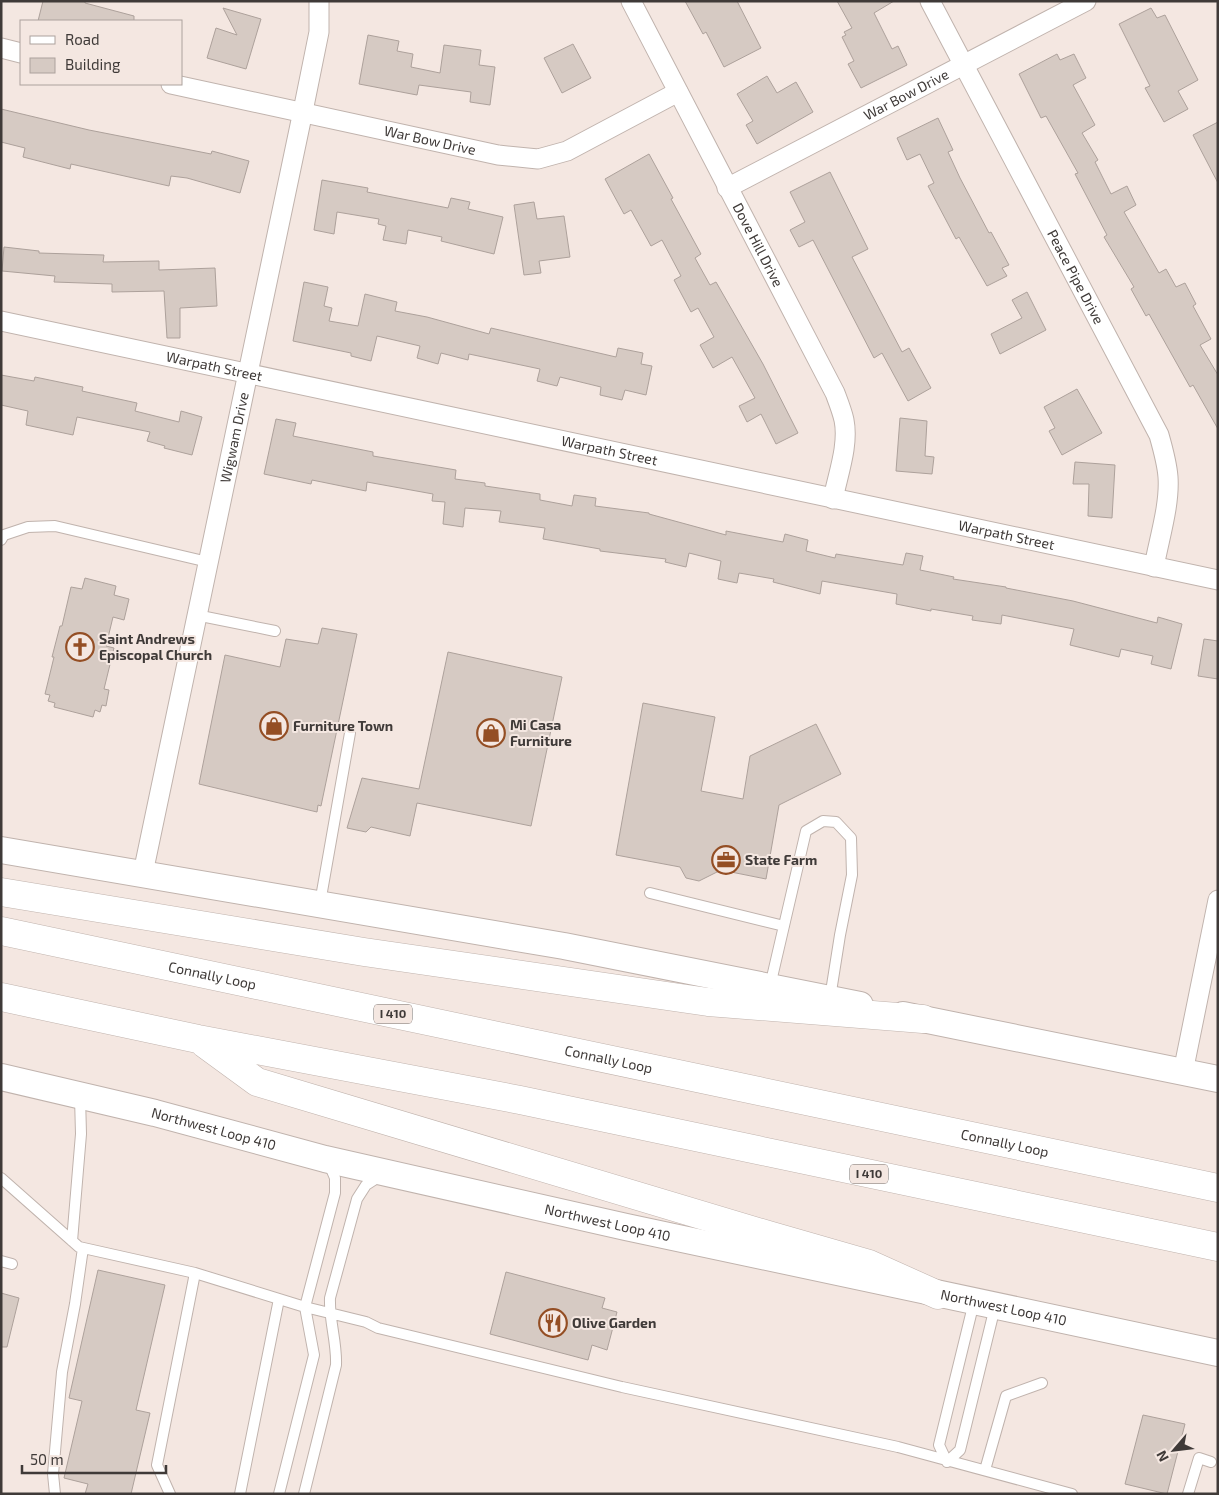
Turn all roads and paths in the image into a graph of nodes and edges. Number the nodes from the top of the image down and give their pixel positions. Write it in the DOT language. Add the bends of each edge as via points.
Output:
graph roads {
  1 [pos="319,1"];
  2 [pos="631,1"];
  3 [pos="930,1"];
  4 [pos="1086,1"];
  5 [pos="1,48"];
  6 [pos="20,52"];
  7 [pos="964,66"];
  8 [pos="176,85"];
  9 [pos="678,92"];
  10 [pos="303,111"];
  11 [pos="727,188"];
  12 [pos="1,321"];
  13 [pos="248,373"];
  14 [pos="833,499"];
  15 [pos="1,540"];
  16 [pos="208,562"];
  17 [pos="1154,567"];
  18 [pos="1218,580"];
  19 [pos="196,615"];
  20 [pos="275,632"];
  21 [pos="350,733"];
  22 [pos="1,850"];
  23 [pos="143,873"];
  24 [pos="1,892"];
  25 [pos="650,892"];
  26 [pos="1218,900"];
  27 [pos="320,904"];
  28 [pos="784,926"];
  29 [pos="1,931"];
  30 [pos="770,986"];
  31 [pos="1,997"];
  32 [pos="830,999"];
  33 [pos="924,1019"];
  34 [pos="198,1039"];
  35 [pos="1183,1072"];
  36 [pos="1,1077"];
  37 [pos="1218,1079"];
  38 [pos="80,1096"];
  39 [pos="325,1159"];
  40 [pos="386,1172"];
  41 [pos="1,1178"];
  42 [pos="1218,1188"];
  43 [pos="72,1241"];
  44 [pos="1218,1247"];
  45 [pos="83,1248"];
  46 [pos="195,1273"];
  47 [pos="938,1294"];
  48 [pos="278,1299"];
  49 [pos="985,1304"];
  50 [pos="305,1307"];
  51 [pos="329,1313"];
  52 [pos="1215,1357"];
  53 [pos="1042,1383"];
  54 [pos="947,1462"];
  55 [pos="1211,1462"];
  56 [pos="985,1470"];
  57 [pos="55,1494"];
  58 [pos="170,1494"];
  59 [pos="240,1494"];
  60 [pos="279,1494"];
  61 [pos="304,1494"];
  62 [pos="1072,1494"];
  63 [pos="1188,1494"];
  1 -- 10 [label="street, Wigwam Drive" via="319,32"];
  2 -- 9 [label="street, Dove Hill Drive"];
  3 -- 7 [label="street, Peace Pipe Drive"];
  4 -- 7 [label="street, War Bow Drive"];
  5 -- 6 [label="street"];
  7 -- 11 [label="street, War Bow Drive"];
  7 -- 17 [label="street, Peace Pipe Drive" via="1159,435 1168,478"];
  8 -- 10 [label="street, War Bow Drive"];
  9 -- 10 [label="street, War Bow Drive" via="568,151 538,159 498,155"];
  9 -- 11 [label="street, Dove Hill Drive"];
  10 -- 13 [label="street, Wigwam Drive"];
  11 -- 14 [label="street, Dove Hill Drive" via="838,401 845,433"];
  12 -- 13 [label="street, Warpath Street"];
  13 -- 14 [label="street, Warpath Street"];
  13 -- 16 [label="street, Wigwam Drive"];
  14 -- 17 [label="street, Warpath Street"];
  15 -- 16 [label="lane" via="4,535 28,527 55,526"];
  16 -- 19 [label="street, Wigwam Drive"];
  17 -- 18 [label="street, Warpath Street"];
  19 -- 20 [label="lane"];
  19 -- 23 [label="street, Wigwam Drive"];
  21 -- 27 [label="lane"];
  22 -- 23 [label="main road"];
  23 -- 27 [label="main road"];
  24 -- 33 [label="highway" via="364,952 708,1002"];
  25 -- 28 [label="lane"];
  26 -- 35 [label="street"];
  27 -- 30 [label="main road"];
  28 -- 30 [label="lane"];
  28 -- 32 [label="lane" via="806,831 823,822 836,822 851,838 852,875"];
  29 -- 42 [label="highway, Connally Loop / I 410"];
  30 -- 32 [label="main road"];
  31 -- 34 [label="highway, I 410"];
  32 -- 33 [label="main road"];
  33 -- 35 [label="main road"];
  34 -- 44 [label="highway, I 410" via="520,1100"];
  34 -- 47 [label="highway" via="258,1082 869,1264"];
  35 -- 37 [label="main road"];
  36 -- 38 [label="main road, Northwest Loop 410"];
  38 -- 39 [label="main road, Northwest Loop 410"];
  38 -- 43 [label="lane" via="81,1134"];
  39 -- 40 [label="main road, Northwest Loop 410"];
  39 -- 50 [label="lane" via="335,1178 335,1193"];
  40 -- 47 [label="main road, Northwest Loop 410"];
  40 -- 51 [label="lane" via="366,1185 357,1200 330,1298"];
  41 -- 43 [label="lane"];
  43 -- 45 [label="lane"];
  45 -- 46 [label="lane"];
  45 -- 57 [label="lane" via="62,1372 53,1474"];
  46 -- 48 [label="lane"];
  46 -- 58 [label="lane" via="157,1465"];
  47 -- 49 [label="main road, Northwest Loop 410"];
  48 -- 50 [label="lane"];
  48 -- 59 [label="lane"];
  49 -- 52 [label="main road, Northwest Loop 410" via="1167,1343"];
  49 -- 54 [label="lane" via="960,1450"];
  49 -- 54 [label="lane" via="939,1445"];
  50 -- 51 [label="lane"];
  50 -- 60 [label="lane" via="314,1355"];
  51 -- 54 [label="lane" via="378,1328 622,1387 898,1447"];
  51 -- 61 [label="lane" via="337,1348 336,1365"];
  53 -- 56 [label="lane" via="1006,1396"];
  54 -- 56 [label="lane"];
  55 -- 63 [label="lane" via="1199,1458"];
  56 -- 62 [label="lane"];
}
